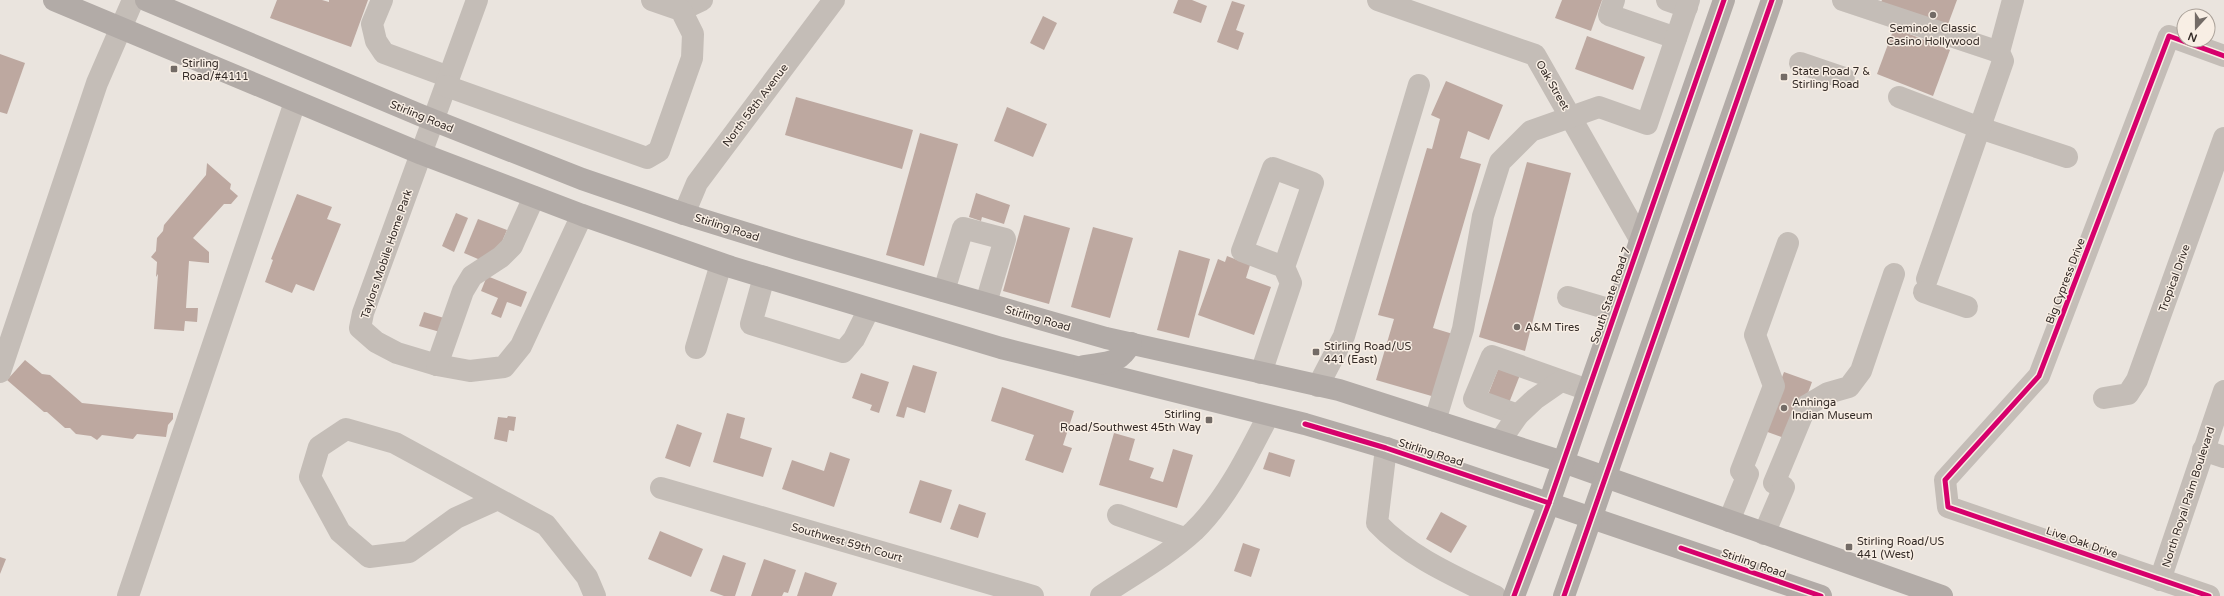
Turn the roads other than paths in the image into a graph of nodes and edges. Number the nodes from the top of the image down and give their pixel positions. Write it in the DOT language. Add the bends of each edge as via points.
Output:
graph roads {
  1 [pos="54,0"];
  2 [pos="133,0"];
  3 [pos="146,0"];
  4 [pos="382,0"];
  5 [pos="476,0"];
  6 [pos="652,0"];
  7 [pos="702,0"];
  8 [pos="834,0"];
  9 [pos="1378,0"];
  10 [pos="1614,0"];
  11 [pos="1724,0"];
  12 [pos="1772,0"];
  13 [pos="2014,0"];
  14 [pos="1847,1"];
  15 [pos="1681,2"];
  16 [pos="681,10"];
  17 [pos="121,28"];
  18 [pos="1676,38"];
  19 [pos="1999,52"];
  20 [pos="2224,56"];
  21 [pos="1800,63"];
  22 [pos="1844,78"];
  23 [pos="448,81"];
  24 [pos="1419,85"];
  25 [pos="1899,98"];
  26 [pos="294,102"];
  27 [pos="1572,118"];
  28 [pos="434,121"];
  29 [pos="1980,128"];
  30 [pos="2224,138"];
  31 [pos="422,154"];
  32 [pos="2067,157"];
  33 [pos="534,197"];
  34 [pos="684,214"];
  35 [pos="582,215"];
  36 [pos="1640,239"];
  37 [pos="1788,243"];
  38 [pos="721,264"];
  39 [pos="1284,267"];
  40 [pos="1894,274"];
  41 [pos="764,277"];
  42 [pos="944,291"];
  43 [pos="1568,297"];
  44 [pos="986,303"];
  45 [pos="1967,307"];
  46 [pos="869,309"];
  47 [pos="1615,311"];
  48 [pos="1131,343"];
  49 [pos="696,348"];
  50 [pos="437,365"];
  51 [pos="1075,367"];
  52 [pos="0,372"];
  53 [pos="1261,373"];
  54 [pos="1561,381"];
  55 [pos="1318,386"];
  56 [pos="1588,390"];
  57 [pos="2224,391"];
  58 [pos="2104,398"];
  59 [pos="1518,415"];
  60 [pos="1268,416"];
  61 [pos="1435,421"];
  62 [pos="1500,442"];
  63 [pos="1386,448"];
  64 [pos="2203,450"];
  65 [pos="2224,457"];
  66 [pos="1563,462"];
  67 [pos="1606,478"];
  68 [pos="661,488"];
  69 [pos="498,499"];
  70 [pos="1549,502"];
  71 [pos="1948,507"];
  72 [pos="1118,515"];
  73 [pos="1592,518"];
  74 [pos="1729,521"];
  75 [pos="1764,534"];
  76 [pos="1184,538"];
  77 [pos="2160,580"];
  78 [pos="128,596"];
  79 [pos="595,596"];
  80 [pos="1033,596"];
  81 [pos="1101,596"];
  82 [pos="1495,596"];
  83 [pos="1514,596"];
  84 [pos="1564,596"];
  85 [pos="1820,596"];
  86 [pos="1942,596"];
  87 [pos="2209,596"];
  1 -- 17 [label="main road, Stirling Road"];
  2 -- 17 [label="street"];
  3 -- 28 [label="main road, Stirling Road"];
  4 -- 23 [label="street" via="372,24 376,40 384,53"];
  5 -- 23 [label="street, Taylors Mobile Home Park"];
  6 -- 16 [label="street"];
  7 -- 16 [label="street"];
  8 -- 34 [label="street, North 58th Avenue" via="697,183"];
  9 -- 27 [label="street, Oak Street" via="1535,55"];
  10 -- 18 [label="street" via="1609,15"];
  11 -- 36 [label="main road, South State Road 7"];
  12 -- 67 [label="main road"];
  13 -- 19 [label="street"];
  14 -- 19 [label="street"];
  15 -- 18 [label="street"];
  16 -- 23 [label="street" via="693,34 692,58 659,151 647,158 557,126"];
  17 -- 26 [label="main road, Stirling Road"];
  17 -- 52 [label="street" via="97,83"];
  18 -- 27 [label="street" via="1647,124 1599,107"];
  19 -- 29 [label="street" via="2003,61"];
  20 -- 71 [label="street, Big Cypress Drive" via="2169,36 2040,376 1945,480"];
  21 -- 22 [label="street"];
  23 -- 28 [label="street, Taylors Mobile Home Park"];
  24 -- 55 [label="street" via="1344,336"];
  25 -- 29 [label="street"];
  26 -- 31 [label="main road, Stirling Road"];
  26 -- 78 [label="street"];
  27 -- 36 [label="street, Oak Street"];
  27 -- 61 [label="street" via="1531,131 1500,162 1483,216 1463,329"];
  28 -- 31 [label="street, Taylors Mobile Home Park"];
  28 -- 34 [label="main road, Stirling Road" via="582,179"];
  29 -- 32 [label="street"];
  29 -- 45 [label="street" via="1925,286"];
  30 -- 58 [label="street, Tropical Drive" via="2137,380 2128,394"];
  31 -- 33 [label="main road, Stirling Road"];
  31 -- 50 [label="street, Taylors Mobile Home Park" via="363,313 360,328 376,342 397,353"];
  33 -- 35 [label="main road, Stirling Road"];
  33 -- 50 [label="street" via="512,246 501,257 472,276 463,291"];
  34 -- 42 [label="main road, Stirling Road" via="797,250"];
  35 -- 38 [label="main road, Stirling Road"];
  35 -- 50 [label="street, Taylors Mobile Home Park" via="521,346 504,367 470,371"];
  36 -- 47 [label="main road, South State Road 7"];
  37 -- 74 [label="street" via="1755,335 1774,386"];
  38 -- 41 [label="main road, Stirling Road"];
  38 -- 49 [label="street"];
  39 -- 53 [label="street" via="1291,283"];
  40 -- 75 [label="street" via="1861,372 1849,387 1828,393 1806,406"];
  41 -- 46 [label="main road, Stirling Road"];
  41 -- 46 [label="street" via="751,324 843,352 854,339"];
  42 -- 44 [label="main road, Stirling Road"];
  42 -- 44 [label="street" via="963,228 1005,239"];
  43 -- 47 [label="street"];
  44 -- 48 [label="main road, Stirling Road"];
  46 -- 51 [label="main road, Stirling Road"];
  47 -- 56 [label="main road, South State Road 7"];
  48 -- 51 [label="main road" via="1124,355 1116,360"];
  48 -- 53 [label="main road, Stirling Road"];
  51 -- 60 [label="main road, Stirling Road"];
  53 -- 55 [label="main road, Stirling Road"];
  54 -- 56 [label="street"];
  54 -- 59 [label="street" via="1535,398"];
  54 -- 59 [label="street" via="1492,356 1474,399"];
  55 -- 61 [label="main road, Stirling Road" via="1339,390"];
  56 -- 66 [label="main road, South State Road 7"];
  57 -- 64 [label="street, North Royal Palm Boulevard"];
  59 -- 62 [label="street"];
  60 -- 63 [label="main road, Stirling Road"];
  60 -- 76 [label="street" via="1220,500 1194,531"];
  61 -- 62 [label="main road, Stirling Road"];
  62 -- 66 [label="main road, Stirling Road"];
  63 -- 70 [label="main road, Stirling Road"];
  63 -- 82 [label="street" via="1378,523 1393,540 1458,578"];
  64 -- 65 [label="street"];
  64 -- 77 [label="street, North Royal Palm Boulevard"];
  66 -- 67 [label="main road, Stirling Road"];
  66 -- 70 [label="main road, South State Road 7"];
  67 -- 73 [label="main road"];
  67 -- 74 [label="main road, Stirling Road"];
  68 -- 80 [label="street, Southwest 59th Court"];
  69 -- 69 [label="street" via="456,518 409,552 369,557 340,532 310,477 319,447 346,429 395,443"];
  69 -- 79 [label="street" via="546,525 587,577"];
  70 -- 73 [label="main road, Stirling Road"];
  70 -- 83 [label="main road, South State Road 7"];
  71 -- 77 [label="street, Live Oak Drive"];
  72 -- 76 [label="street"];
  73 -- 84 [label="main road"];
  73 -- 85 [label="main road, Stirling Road"];
  74 -- 75 [label="main road, Stirling Road"];
  75 -- 86 [label="main road, Stirling Road"];
  76 -- 81 [label="street"];
  77 -- 87 [label="street, Live Oak Drive"];
}
